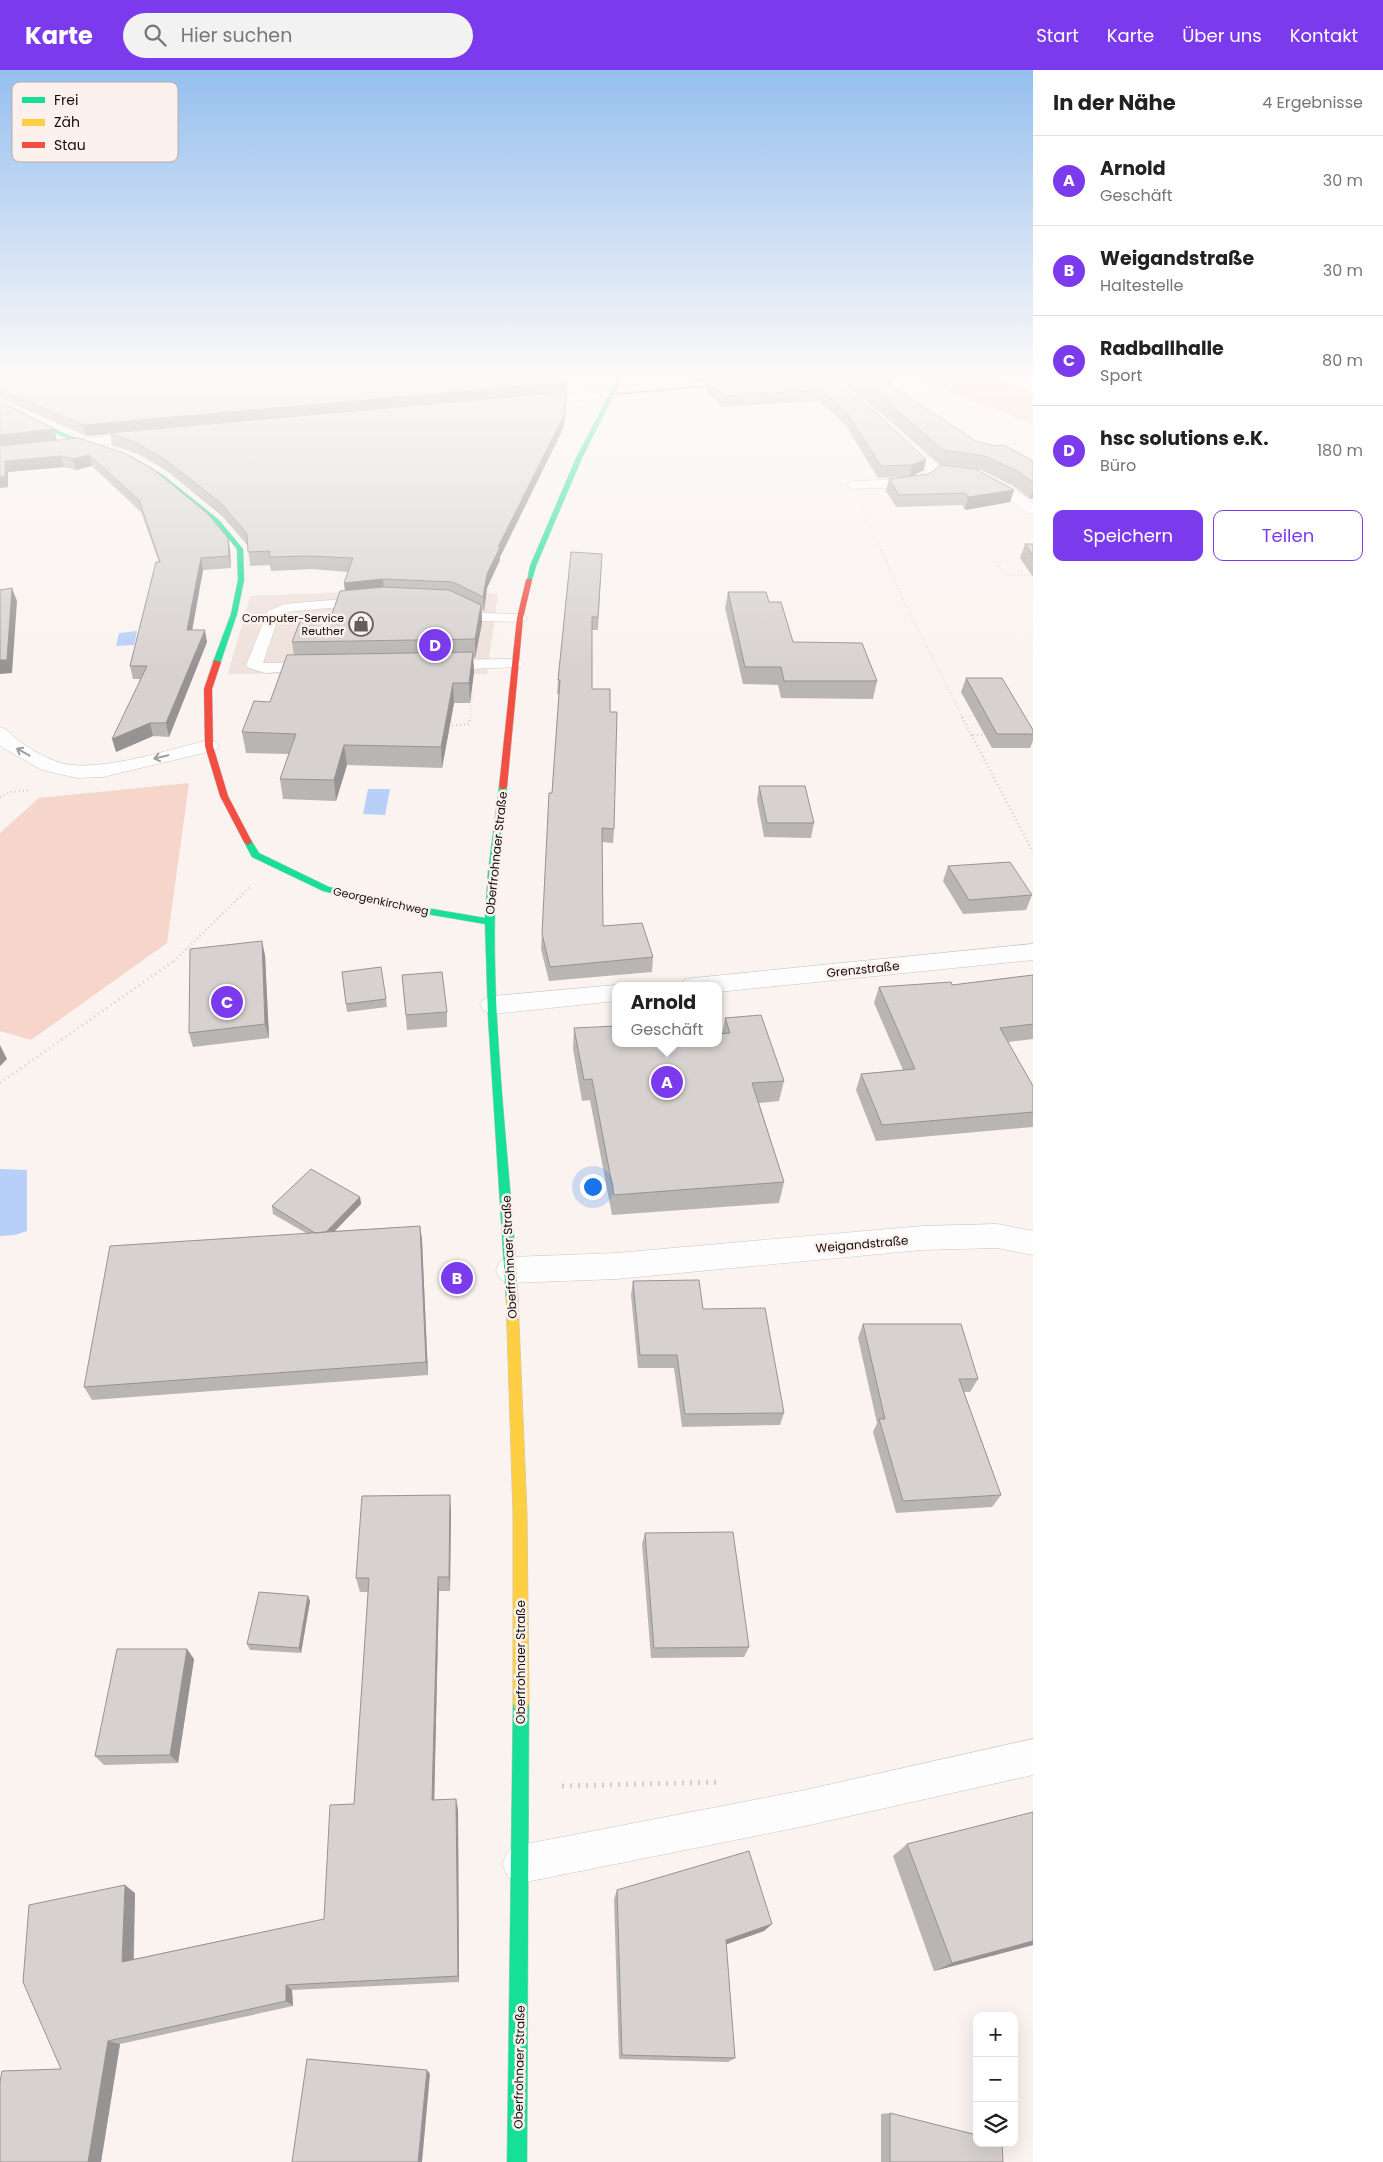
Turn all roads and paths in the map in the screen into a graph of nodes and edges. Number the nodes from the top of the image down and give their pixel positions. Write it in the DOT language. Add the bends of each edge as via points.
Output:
graph roads {
  1 [pos="155,473"];
  2 [pos="573,473"];
  3 [pos="934,473"];
  4 [pos="957,473"];
  5 [pos="853,485"];
  6 [pos="1032,509"];
  7 [pos="1001,562"];
  8 [pos="1032,575"];
  9 [pos="384,599"];
  10 [pos="434,601"];
  11 [pos="520,618"];
  12 [pos="516,664"];
  13 [pos="429,666"];
  14 [pos="333,667"];
  15 [pos="474,684"];
  16 [pos="1026,710"];
  17 [pos="962,716"];
  18 [pos="982,716"];
  19 [pos="1020,716"];
  20 [pos="1029,716"];
  21 [pos="1033,716"];
  22 [pos="443,726"];
  23 [pos="0,733"];
  24 [pos="974,735"];
  25 [pos="985,735"];
  26 [pos="209,746"];
  27 [pos="1033,852"];
  28 [pos="273,863"];
  29 [pos="490,922"];
  30 [pos="1033,952"];
  31 [pos="722,983"];
  32 [pos="612,993"];
  33 [pos="492,1005"];
  34 [pos="0,1082"];
  35 [pos="1033,1243"];
  36 [pos="510,1270"];
  37 [pos="1033,1757"];
  38 [pos="521,1864"];
  39 [pos="517,2162"];
  1 -- 26 [label="main road, Georgenkirchweg" via="217,521 240,549 242,580 208,690"];
  2 -- 11 [label="main road, Oberfrohnaer Straße" via="533,566"];
  3 -- 5 [label="street" via="927,480 906,484"];
  4 -- 6 [label="street" via="975,474"];
  5 -- 17 [label="path" via="904,602"];
  7 -- 8 [label="path" via="995,562 1004,575"];
  9 -- 14 [label="lane" via="284,608 273,614 255,667"];
  10 -- 11 [label="lane" via="453,602 480,616"];
  11 -- 12 [label="main road, Oberfrohnaer Straße"];
  12 -- 13 [label="lane"];
  12 -- 29 [label="main road, Oberfrohnaer Straße" via="495,847"];
  15 -- 22 [label="path" via="470,724"];
  16 -- 20 [label="path"];
  17 -- 18 [label="path"];
  17 -- 24 [label="path"];
  19 -- 20 [label="path"];
  20 -- 21 [label="path"];
  26 -- 23 [label="street, one-way" via="103,771 77,772 49,766 10,744"];
  24 -- 25 [label="path"];
  24 -- 27 [label="path"];
  26 -- 28 [label="main road, Georgenkirchweg" via="224,796 255,855"];
  28 -- 29 [label="main road, Georgenkirchweg" via="326,889"];
  28 -- 34 [label="path" via="177,959"];
  29 -- 33 [label="main road, Oberfrohnaer Straße"];
  30 -- 31 [label="street, Grenzstraße"];
  32 -- 33 [label="street"];
  33 -- 36 [label="main road, Oberfrohnaer Straße"];
  35 -- 36 [label="street, Weigandstraße" via="997,1236 922,1238 616,1266"];
  36 -- 38 [label="main road, Oberfrohnaer Straße" via="520,1514"];
  37 -- 38 [label="lane" via="805,1808"];
  38 -- 39 [label="main road, Oberfrohnaer Straße"];
}
